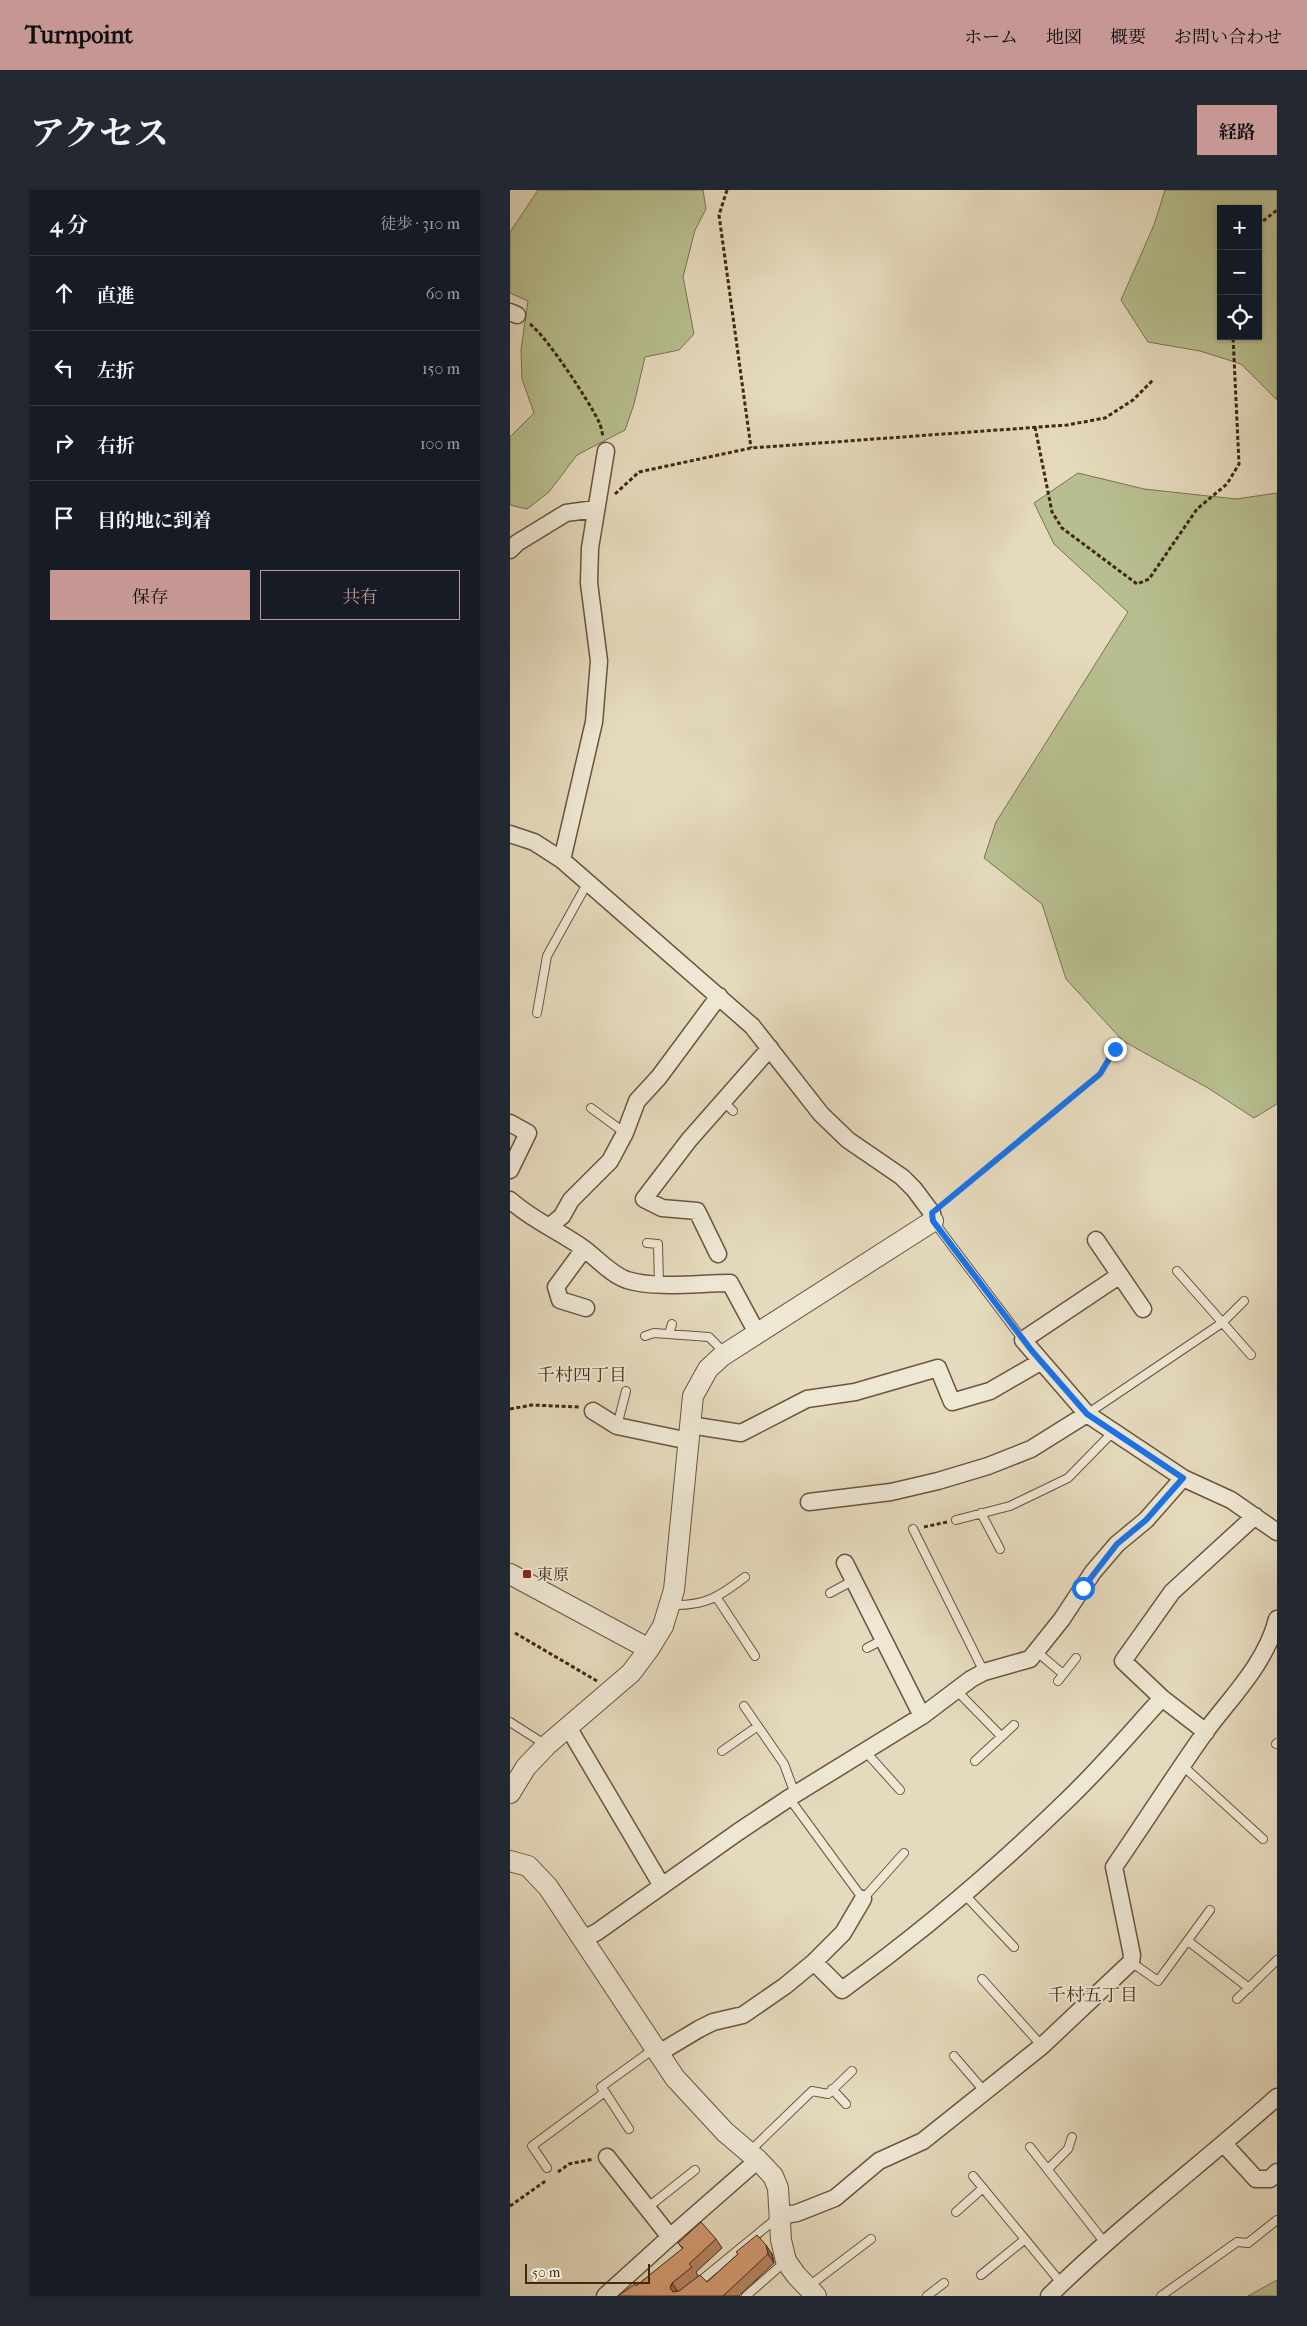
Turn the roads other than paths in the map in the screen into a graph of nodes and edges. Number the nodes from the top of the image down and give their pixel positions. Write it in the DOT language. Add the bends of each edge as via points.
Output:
graph roads {
  1 [pos="606,451"];
  2 [pos="595,511"];
  3 [pos="510,550"];
  4 [pos="510,834"];
  5 [pos="562,860"];
  6 [pos="588,882"];
  7 [pos="719,996"];
  8 [pos="537,1012"];
  9 [pos="770,1048"];
  10 [pos="591,1108"];
  11 [pos="510,1123"];
  12 [pos="625,1133"];
  13 [pos="510,1170"];
  14 [pos="510,1200"];
  15 [pos="932,1217"];
  16 [pos="549,1227"];
  17 [pos="1096,1240"];
  18 [pos="647,1243"];
  19 [pos="584,1248"];
  20 [pos="718,1254"];
  21 [pos="1176,1271"];
  22 [pos="1120,1275"];
  23 [pos="659,1284"];
  24 [pos="1244,1301"];
  25 [pos="1143,1309"];
  26 [pos="576,1310"];
  27 [pos="1222,1323"];
  28 [pos="672,1324"];
  29 [pos="757,1333"];
  30 [pos="669,1334"];
  31 [pos="645,1336"];
  32 [pos="1023,1340"];
  33 [pos="726,1353"];
  34 [pos="1252,1355"];
  35 [pos="1040,1362"];
  36 [pos="626,1391"];
  37 [pos="593,1411"];
  38 [pos="1087,1414"];
  39 [pos="618,1426"];
  40 [pos="1113,1432"];
  41 [pos="690,1433"];
  42 [pos="1183,1478"];
  43 [pos="809,1502"];
  44 [pos="982,1513"];
  45 [pos="1255,1516"];
  46 [pos="956,1520"];
  47 [pos="913,1529"];
  48 [pos="1277,1532"];
  49 [pos="1000,1549"];
  50 [pos="846,1562"];
  51 [pos="510,1574"];
  52 [pos="744,1578"];
  53 [pos="854,1580"];
  54 [pos="830,1593"];
  55 [pos="717,1598"];
  56 [pos="671,1604"];
  57 [pos="1277,1619"];
  58 [pos="884,1639"];
  59 [pos="867,1648"];
  60 [pos="650,1649"];
  61 [pos="1036,1652"];
  62 [pos="755,1656"];
  63 [pos="1076,1658"];
  64 [pos="984,1672"];
  65 [pos="957,1691"];
  66 [pos="1162,1698"];
  67 [pos="744,1706"];
  68 [pos="922,1716"];
  69 [pos="510,1722"];
  70 [pos="1014,1725"];
  71 [pos="758,1726"];
  72 [pos="568,1727"];
  73 [pos="1206,1732"];
  74 [pos="1002,1736"];
  75 [pos="547,1745"];
  76 [pos="722,1751"];
  77 [pos="865,1751"];
  78 [pos="975,1760"];
  79 [pos="1183,1766"];
  80 [pos="900,1790"];
  81 [pos="510,1794"];
  82 [pos="792,1796"];
  83 [pos="1263,1839"];
  84 [pos="904,1853"];
  85 [pos="510,1860"];
  86 [pos="662,1886"];
  87 [pos="965,1895"];
  88 [pos="863,1899"];
  89 [pos="1210,1910"];
  90 [pos="583,1939"];
  91 [pos="1188,1941"];
  92 [pos="1014,1947"];
  93 [pos="1277,1960"];
  94 [pos="814,1962"];
  95 [pos="1130,1962"];
  96 [pos="982,1978"];
  97 [pos="1249,1988"];
  98 [pos="1237,1999"];
  99 [pos="1042,2046"];
  100 [pos="657,2051"];
  101 [pos="954,2056"];
  102 [pos="852,2071"];
  103 [pos="832,2090"];
  104 [pos="605,2092"];
  105 [pos="984,2092"];
  106 [pos="1277,2097"];
  107 [pos="846,2104"];
  108 [pos="629,2129"];
  109 [pos="1072,2138"];
  110 [pos="1224,2144"];
  111 [pos="1030,2148"];
  112 [pos="754,2156"];
  113 [pos="607,2157"];
  114 [pos="547,2168"];
  115 [pos="1048,2169"];
  116 [pos="695,2170"];
  117 [pos="1277,2172"];
  118 [pos="973,2176"];
  119 [pos="983,2188"];
  120 [pos="647,2208"];
  121 [pos="956,2212"];
  122 [pos="780,2216"];
  123 [pos="1277,2220"];
  124 [pos="670,2237"];
  125 [pos="871,2239"];
  126 [pos="1024,2240"];
  127 [pos="1105,2243"];
  128 [pos="786,2261"];
  129 [pos="981,2275"];
  130 [pos="944,2283"];
  131 [pos="1062,2284"];
  132 [pos="811,2293"];
  133 [pos="605,2296"];
  134 [pos="682,2296"];
  135 [pos="746,2296"];
  136 [pos="928,2296"];
  137 [pos="1049,2296"];
  138 [pos="1161,2296"];
  1 -- 2 [label="street"];
  2 -- 3 [label="street" via="566,514"];
  2 -- 5 [label="street" via="589,583 599,661 594,722"];
  4 -- 5 [label="street" via="534,842"];
  5 -- 6 [label="street"];
  6 -- 7 [label="street"];
  6 -- 8 [label="lane" via="547,956"];
  7 -- 9 [label="street" via="752,1026"];
  7 -- 12 [label="street" via="659,1077 637,1101"];
  9 -- 15 [label="street" via="821,1114 848,1140 914,1188"];
  9 -- 20 [label="street" via="728,1106 688,1140 644,1199 662,1208 697,1211"];
  10 -- 12 [label="lane"];
  11 -- 13 [label="street" via="528,1133"];
  12 -- 16 [label="street" via="610,1161"];
  14 -- 16 [label="street"];
  15 -- 29 [label="street"];
  15 -- 32 [label="lane"];
  16 -- 19 [label="street"];
  17 -- 22 [label="street"];
  18 -- 23 [label="lane" via="658,1244"];
  19 -- 23 [label="street" via="626,1280"];
  19 -- 26 [label="street" via="556,1287 560,1300"];
  21 -- 27 [label="lane"];
  22 -- 25 [label="street"];
  22 -- 32 [label="street"];
  23 -- 29 [label="street" via="730,1283"];
  24 -- 27 [label="lane"];
  27 -- 34 [label="lane"];
  27 -- 38 [label="lane"];
  28 -- 30 [label="lane"];
  29 -- 33 [label="street"];
  30 -- 31 [label="lane"];
  30 -- 33 [label="lane" via="710,1337"];
  32 -- 35 [label="street"];
  33 -- 41 [label="street" via="708,1368 699,1381 693,1396"];
  35 -- 38 [label="street"];
  35 -- 41 [label="street" via="990,1391 952,1402 938,1368 855,1392 807,1400 741,1433"];
  36 -- 39 [label="lane"];
  37 -- 39 [label="street"];
  38 -- 40 [label="street"];
  38 -- 43 [label="street" via="1031,1450 988,1466 891,1492"];
  39 -- 41 [label="street"];
  40 -- 42 [label="street"];
  40 -- 44 [label="lane" via="1068,1478 1010,1506"];
  41 -- 56 [label="street"];
  42 -- 45 [label="street" via="1231,1500"];
  42 -- 61 [label="street" via="1146,1520 1117,1544 1099,1565"];
  44 -- 46 [label="lane"];
  44 -- 49 [label="lane"];
  45 -- 48 [label="street"];
  45 -- 66 [label="street" via="1172,1592 1123,1661"];
  47 -- 64 [label="lane"];
  50 -- 53 [label="street"];
  51 -- 60 [label="street"];
  52 -- 55 [label="lane"];
  53 -- 54 [label="lane"];
  53 -- 58 [label="street"];
  55 -- 56 [label="lane" via="683,1605"];
  55 -- 62 [label="lane"];
  56 -- 60 [label="street"];
  57 -- 73 [label="street" via="1272,1638 1250,1675"];
  58 -- 59 [label="lane"];
  58 -- 68 [label="street"];
  60 -- 72 [label="street" via="631,1673"];
  61 -- 63 [label="lane" via="1060,1678"];
  61 -- 64 [label="street" via="1030,1659"];
  64 -- 65 [label="street"];
  65 -- 68 [label="street"];
  65 -- 74 [label="lane"];
  66 -- 73 [label="street"];
  66 -- 87 [label="street" via="1066,1801"];
  67 -- 71 [label="lane"];
  68 -- 77 [label="street"];
  69 -- 75 [label="lane"];
  70 -- 74 [label="lane"];
  71 -- 76 [label="lane"];
  71 -- 82 [label="lane" via="784,1764"];
  72 -- 75 [label="street"];
  72 -- 86 [label="street"];
  73 -- 79 [label="street"];
  74 -- 78 [label="lane"];
  75 -- 81 [label="street" via="526,1767"];
  77 -- 80 [label="lane"];
  77 -- 82 [label="street"];
  79 -- 83 [label="lane"];
  79 -- 95 [label="street" via="1114,1867 1132,1956"];
  82 -- 86 [label="street"];
  82 -- 88 [label="lane"];
  84 -- 88 [label="lane"];
  85 -- 90 [label="street" via="528,1866 538,1875"];
  86 -- 90 [label="street"];
  87 -- 92 [label="lane"];
  87 -- 94 [label="street" via="842,1990"];
  88 -- 94 [label="street" via="843,1933"];
  89 -- 91 [label="lane"];
  90 -- 100 [label="street"];
  91 -- 95 [label="lane" via="1158,1981"];
  91 -- 97 [label="lane"];
  93 -- 97 [label="lane"];
  94 -- 100 [label="street" via="743,2015 713,2022"];
  95 -- 99 [label="street"];
  96 -- 99 [label="lane"];
  97 -- 98 [label="lane"];
  99 -- 105 [label="street"];
  100 -- 104 [label="lane" via="601,2087"];
  100 -- 112 [label="street" via="697,2103"];
  101 -- 105 [label="lane"];
  102 -- 103 [label="lane"];
  103 -- 107 [label="lane"];
  103 -- 112 [label="lane" via="828,2094 812,2091"];
  104 -- 108 [label="lane"];
  104 -- 114 [label="lane" via="532,2146"];
  105 -- 122 [label="street" via="923,2141 879,2161 835,2198"];
  106 -- 110 [label="street"];
  109 -- 115 [label="lane" via="1068,2149"];
  110 -- 117 [label="street" via="1256,2179 1270,2179"];
  110 -- 127 [label="street"];
  111 -- 115 [label="lane"];
  112 -- 122 [label="street" via="773,2176 778,2188"];
  112 -- 124 [label="street"];
  113 -- 120 [label="street"];
  115 -- 127 [label="lane"];
  116 -- 120 [label="lane"];
  118 -- 119 [label="lane"];
  119 -- 121 [label="lane"];
  119 -- 126 [label="lane"];
  120 -- 124 [label="street"];
  122 -- 128 [label="street"];
  122 -- 134 [label="lane"];
  123 -- 138 [label="lane" via="1248,2243 1237,2242"];
  124 -- 133 [label="street"];
  125 -- 132 [label="lane"];
  126 -- 129 [label="lane"];
  126 -- 131 [label="lane"];
  127 -- 131 [label="street"];
  128 -- 132 [label="street"];
  128 -- 135 [label="lane"];
  130 -- 136 [label="lane"];
  131 -- 137 [label="street"];
}
